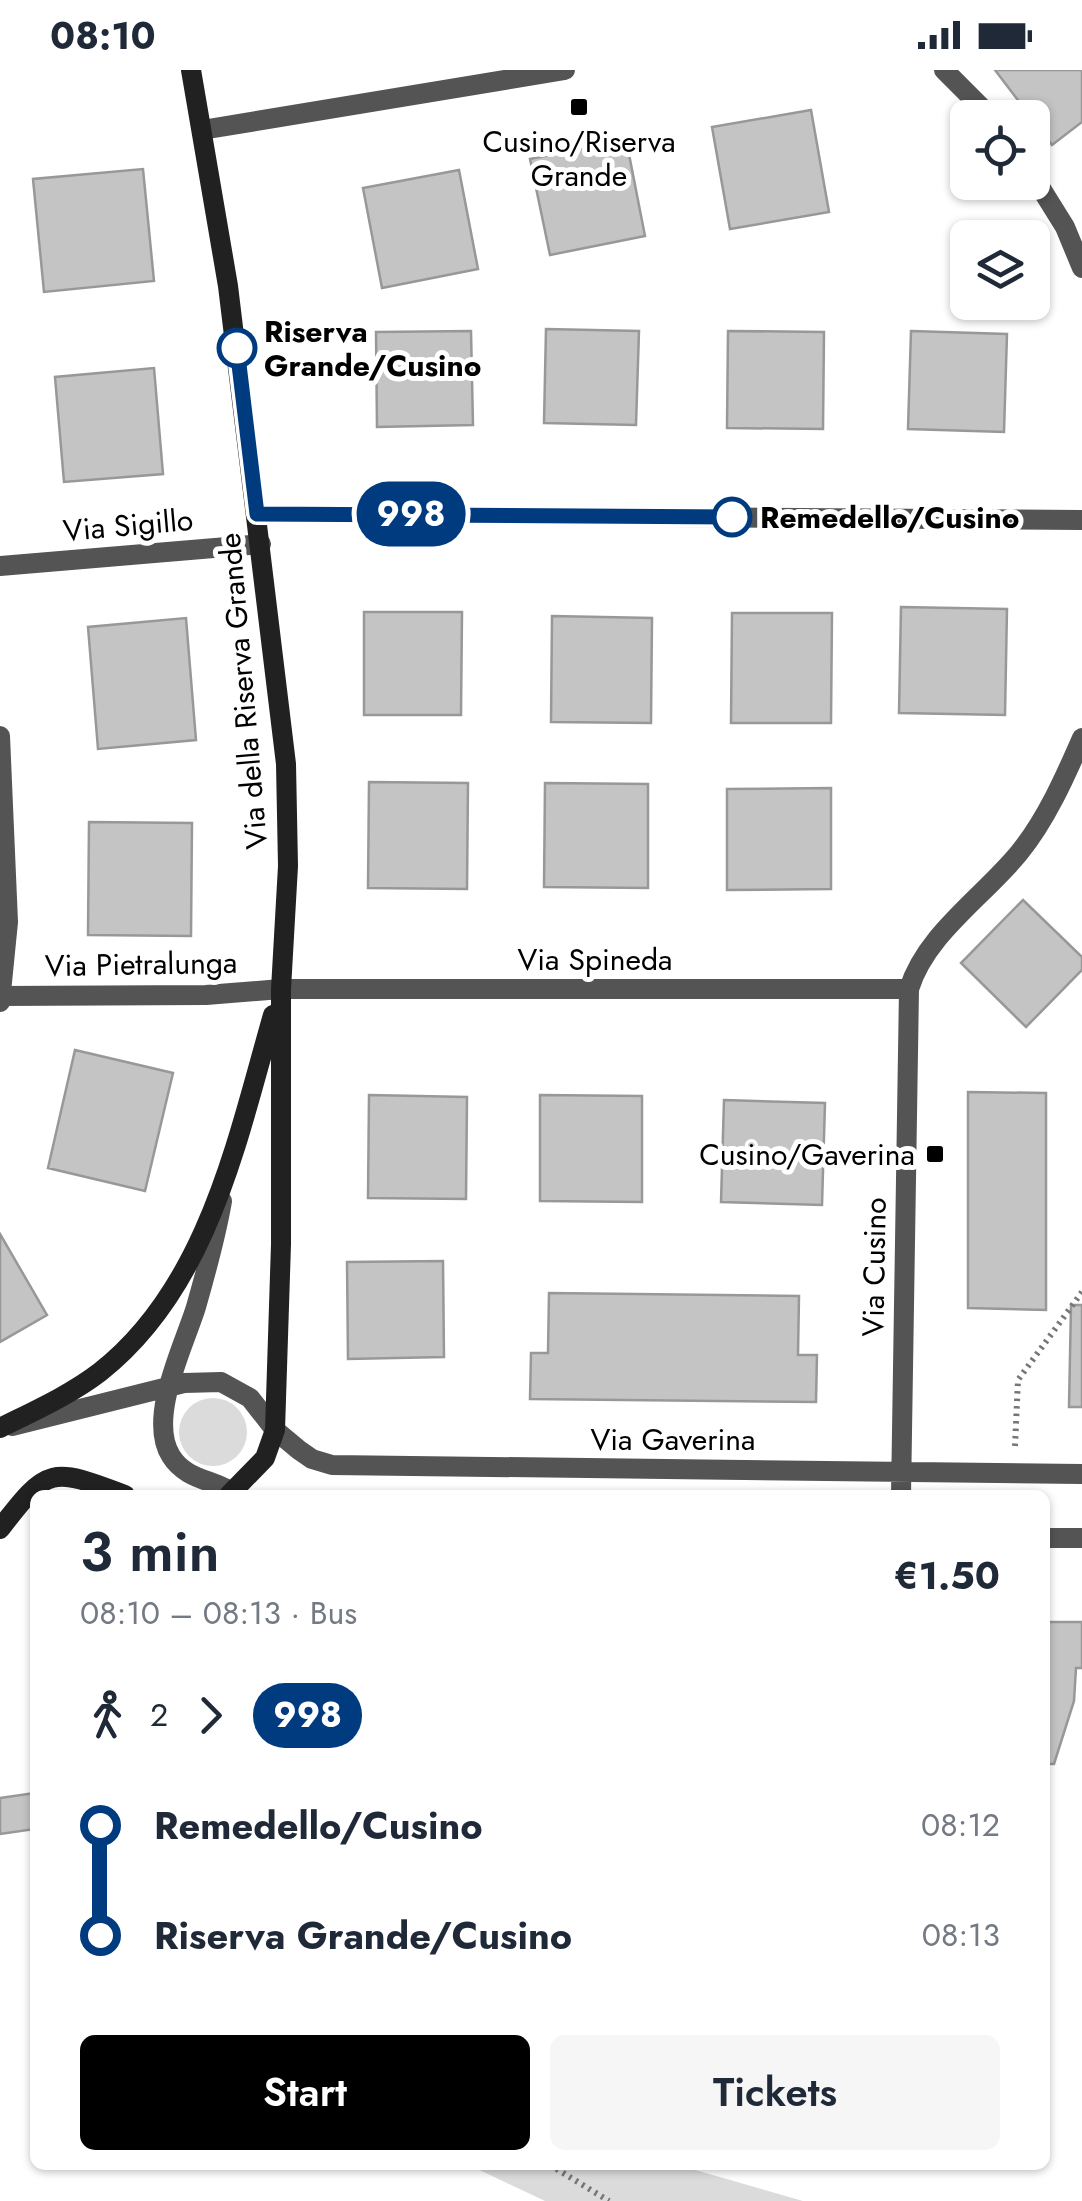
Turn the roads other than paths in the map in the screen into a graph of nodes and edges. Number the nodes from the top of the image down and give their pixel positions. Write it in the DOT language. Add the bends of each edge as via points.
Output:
graph roads {
  1 [pos="191,70"];
  2 [pos="565,70"];
  3 [pos="944,70"];
  4 [pos="974,100"];
  5 [pos="202,130"];
  6 [pos="1048,200"];
  7 [pos="1082,268"];
  8 [pos="257,514"];
  9 [pos="1082,520"];
  10 [pos="261,544"];
  11 [pos="0,566"];
  12 [pos="0,736"];
  13 [pos="1082,738"];
  14 [pos="281,989"];
  15 [pos="909,989"];
  16 [pos="1,998"];
  17 [pos="226,1176"];
  18 [pos="169,1387"];
  19 [pos="0,1428"];
  20 [pos="275,1430"];
  21 [pos="901,1470"];
  22 [pos="1082,1474"];
  23 [pos="30,1490"];
  24 [pos="111,1490"];
  25 [pos="224,1490"];
  26 [pos="237,1490"];
  27 [pos="901,1490"];
  28 [pos="30,1491"];
  29 [pos="0,1529"];
  30 [pos="1050,1538"];
  31 [pos="1082,1538"];
  1 -- 5 [label="street, Via della Riserva Grande"];
  2 -- 5 [label="street"];
  3 -- 4 [label="street"];
  5 -- 8 [label="street, Via della Riserva Grande"];
  6 -- 7 [label="street"];
  8 -- 9 [label="street"];
  8 -- 10 [label="street, Via della Riserva Grande"];
  10 -- 11 [label="street, Via Sigillo"];
  10 -- 14 [label="street, Via della Riserva Grande" via="286,780"];
  12 -- 16 [label="street" via="8,922"];
  13 -- 15 [label="street, Via Cusino" via="1030,839 930,947"];
  14 -- 15 [label="street, Via Spineda"];
  14 -- 16 [label="street, Via Pietralunga"];
  14 -- 17 [label="street"];
  14 -- 20 [label="street, Via della Riserva Grande"];
  15 -- 21 [label="street, Via Cusino"];
  17 -- 18 [label="street" via="196,1308"];
  17 -- 19 [label="street" via="172,1291 137,1338 86,1382"];
  18 -- 19 [label="street"];
  18 -- 20 [label="street" via="198,1381 232,1386"];
  18 -- 25 [label="street" via="169,1454 191,1476"];
  20 -- 21 [label="street, Via Gaverina" via="312,1459 345,1467"];
  20 -- 26 [label="street" via="265,1458"];
  21 -- 22 [label="street, Via Gaverina"];
  21 -- 27 [label="street, Via Cusino"];
  23 -- 24 [label="street" via="50,1477 72,1476"];
  28 -- 29 [label="street"];
  30 -- 31 [label="street"];
}
